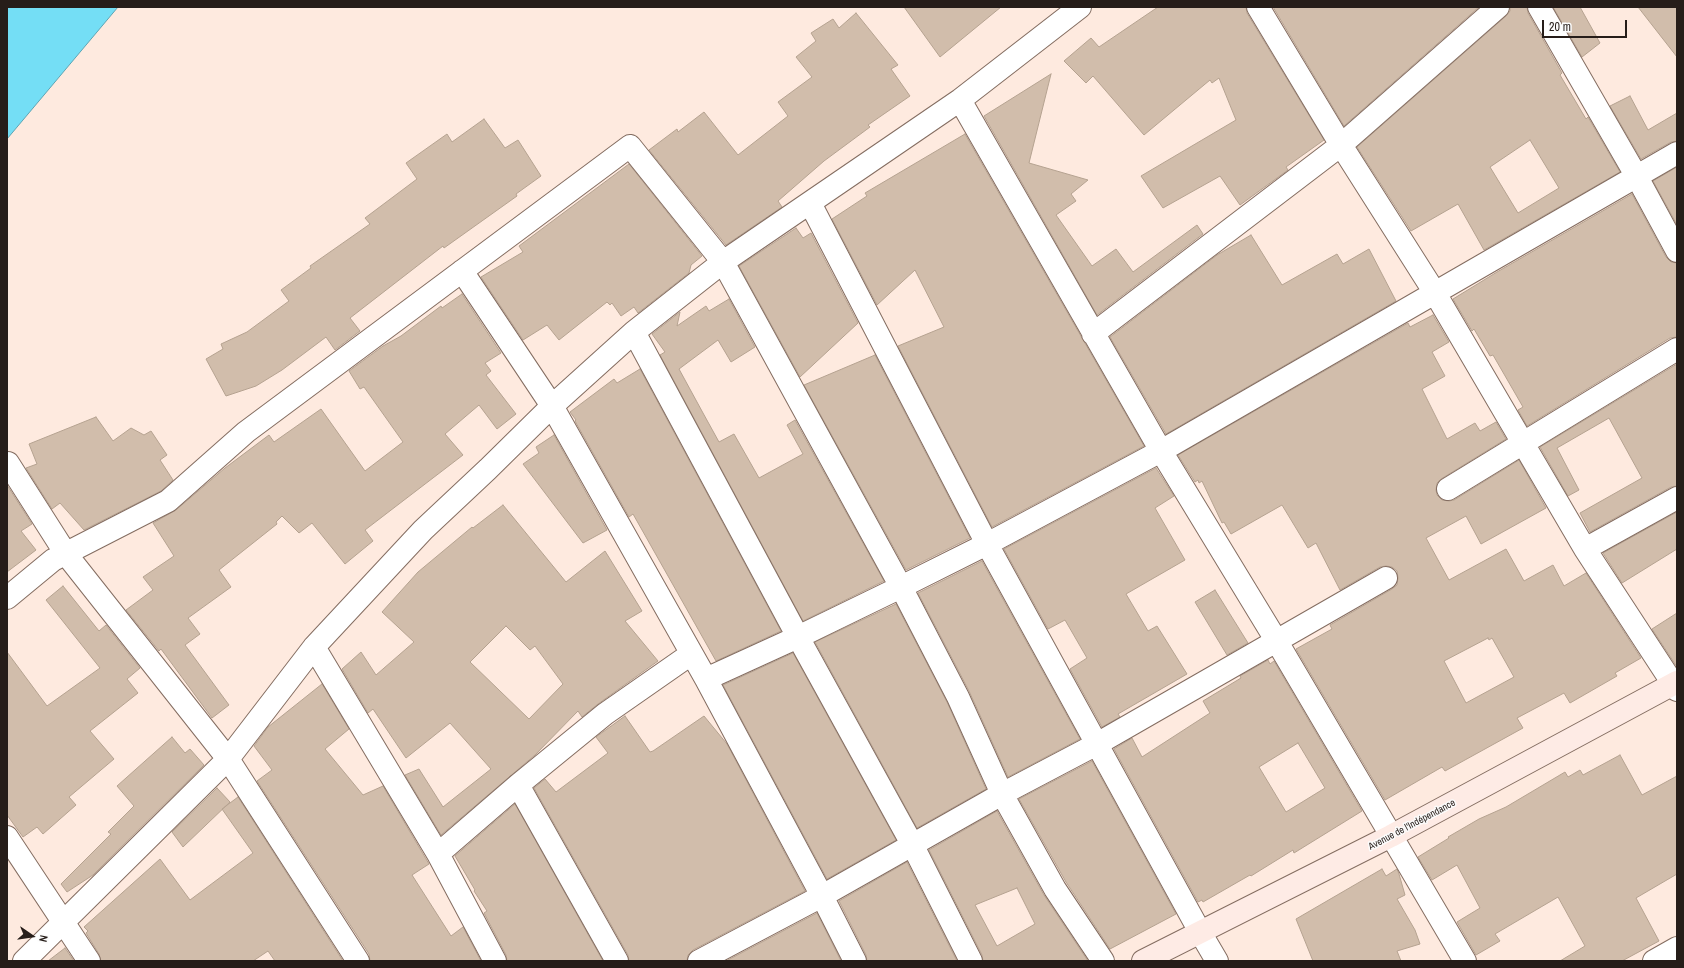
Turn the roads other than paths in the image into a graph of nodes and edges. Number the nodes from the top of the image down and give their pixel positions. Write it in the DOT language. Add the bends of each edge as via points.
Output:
graph roads {
  1 [pos="1080,7"];
  2 [pos="1258,7"];
  3 [pos="1498,7"];
  4 [pos="1539,7"];
  5 [pos="960,100"];
  6 [pos="1341,145"];
  7 [pos="1677,153"];
  8 [pos="1637,177"];
  9 [pos="810,203"];
  10 [pos="1677,251"];
  11 [pos="723,262"];
  12 [pos="462,271"];
  13 [pos="1435,293"];
  14 [pos="634,332"];
  15 [pos="1093,334"];
  16 [pos="1677,349"];
  17 [pos="552,406"];
  18 [pos="1523,444"];
  19 [pos="1162,451"];
  20 [pos="8,463"];
  21 [pos="1448,489"];
  22 [pos="1677,498"];
  23 [pos="986,544"];
  24 [pos="1585,550"];
  25 [pos="66,554"];
  26 [pos="1386,578"];
  27 [pos="901,587"];
  28 [pos="7,598"];
  29 [pos="798,637"];
  30 [pos="1276,640"];
  31 [pos="314,648"];
  32 [pos="692,654"];
  33 [pos="706,679"];
  34 [pos="1676,685"];
  35 [pos="1097,744"];
  36 [pos="228,760"];
  37 [pos="518,785"];
  38 [pos="1002,794"];
  39 [pos="1391,836"];
  40 [pos="7,837"];
  41 [pos="912,844"];
  42 [pos="438,854"];
  43 [pos="822,896"];
  44 [pos="64,923"];
  45 [pos="1200,932"];
  46 [pos="1677,948"];
  47 [pos="24,961"];
  48 [pos="89,961"];
  49 [pos="358,961"];
  50 [pos="496,961"];
  51 [pos="617,961"];
  52 [pos="699,961"];
  53 [pos="855,961"];
  54 [pos="972,961"];
  55 [pos="1103,961"];
  56 [pos="1144,961"];
  57 [pos="1217,961"];
  58 [pos="1465,961"];
  59 [pos="1654,961"];
  1 -- 5 [label="street"];
  2 -- 6 [label="street"];
  3 -- 6 [label="street"];
  4 -- 8 [label="street"];
  5 -- 9 [label="street"];
  5 -- 15 [label="street"];
  6 -- 13 [label="street"];
  6 -- 15 [label="street"];
  7 -- 8 [label="street"];
  8 -- 10 [label="street"];
  8 -- 13 [label="street"];
  9 -- 11 [label="street"];
  9 -- 23 [label="street"];
  11 -- 12 [label="street" via="630,146"];
  11 -- 14 [label="street"];
  11 -- 27 [label="street"];
  12 -- 17 [label="street"];
  12 -- 25 [label="street" via="246,432 168,501"];
  13 -- 18 [label="street"];
  13 -- 19 [label="street"];
  14 -- 17 [label="street"];
  14 -- 29 [label="street"];
  15 -- 19 [label="street"];
  16 -- 18 [label="street"];
  17 -- 31 [label="street" via="423,530"];
  17 -- 32 [label="street"];
  18 -- 21 [label="street"];
  18 -- 24 [label="street"];
  19 -- 23 [label="street"];
  19 -- 30 [label="street"];
  20 -- 25 [label="street"];
  22 -- 24 [label="street"];
  23 -- 27 [label="street"];
  23 -- 35 [label="street"];
  24 -- 34 [label="street"];
  25 -- 28 [label="street" via="53,560"];
  25 -- 36 [label="street"];
  26 -- 30 [label="street"];
  27 -- 29 [label="street"];
  27 -- 38 [label="street" via="958,697"];
  29 -- 33 [label="street"];
  29 -- 41 [label="street"];
  30 -- 35 [label="street"];
  30 -- 39 [label="street"];
  31 -- 36 [label="street"];
  31 -- 42 [label="street"];
  32 -- 33 [label="street"];
  32 -- 37 [label="street" via="605,714"];
  33 -- 43 [label="street"];
  34 -- 39 [label="main road, Avenue de l'Indépendance"];
  35 -- 38 [label="street"];
  35 -- 45 [label="street"];
  36 -- 44 [label="street"];
  36 -- 49 [label="street"];
  37 -- 42 [label="street"];
  37 -- 51 [label="street"];
  38 -- 41 [label="street"];
  38 -- 55 [label="street" via="1055,889"];
  39 -- 45 [label="main road, Avenue de l'Indépendance"];
  39 -- 58 [label="street"];
  40 -- 44 [label="street"];
  41 -- 43 [label="street"];
  41 -- 54 [label="street"];
  42 -- 50 [label="street"];
  43 -- 52 [label="street"];
  43 -- 53 [label="street"];
  44 -- 47 [label="street"];
  44 -- 48 [label="street"];
  45 -- 56 [label="main road, Avenue de l'Indépendance"];
  45 -- 57 [label="street"];
  46 -- 59 [label="street"];
}
